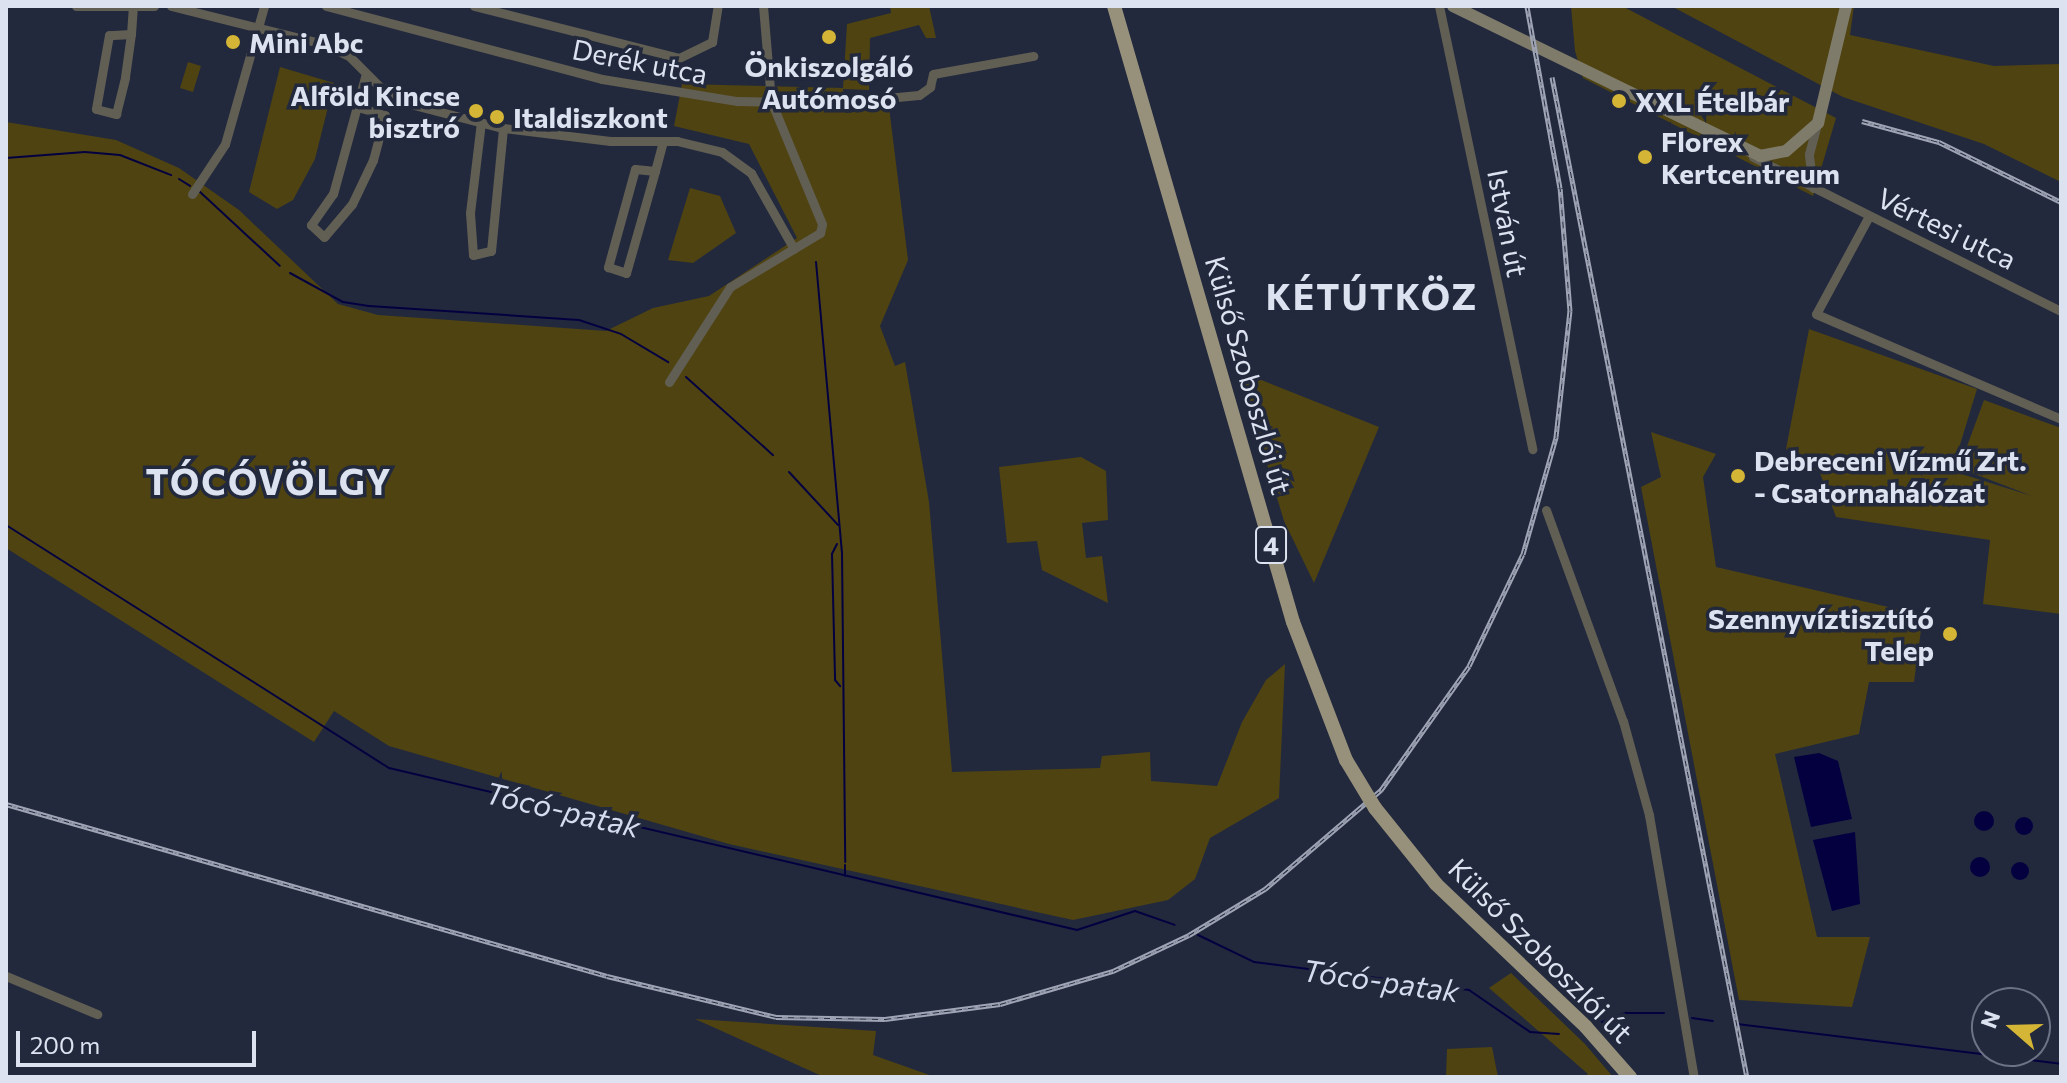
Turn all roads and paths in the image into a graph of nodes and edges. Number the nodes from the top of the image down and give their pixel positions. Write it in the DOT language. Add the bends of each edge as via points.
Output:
graph roads {
  1 [pos="76,6"];
  2 [pos="154,6"];
  3 [pos="171,6"];
  4 [pos="264,6"];
  5 [pos="326,6"];
  6 [pos="474,6"];
  7 [pos="718,6"];
  8 [pos="763,6"];
  9 [pos="1114,6"];
  10 [pos="1439,6"];
  11 [pos="1453,6"];
  12 [pos="1846,6"];
  13 [pos="133,7"];
  14 [pos="258,27"];
  15 [pos="131,34"];
  16 [pos="1033,56"];
  17 [pos="366,73"];
  18 [pos="771,101"];
  19 [pos="358,107"];
  20 [pos="481,122"];
  21 [pos="1818,123"];
  22 [pos="503,128"];
  23 [pos="663,141"];
  24 [pos="1745,153"];
  25 [pos="655,171"];
  26 [pos="1813,188"];
  27 [pos="192,194"];
  28 [pos="1869,216"];
  29 [pos="794,249"];
  30 [pos="2061,311"];
  31 [pos="669,382"];
  32 [pos="2061,419"];
  33 [pos="1532,449"];
  34 [pos="1546,510"];
  35 [pos="6,976"];
  36 [pos="97,1014"];
  37 [pos="1630,1077"];
  38 [pos="1694,1077"];
  1 -- 13 [label="street"];
  2 -- 13 [label="street"];
  3 -- 14 [label="street"];
  4 -- 14 [label="street"];
  5 -- 18 [label="street, Derék utca" via="616,82 737,101"];
  6 -- 7 [label="street, Derék utca" via="669,58 705,49 717,34"];
  8 -- 18 [label="street"];
  9 -- 37 [label="main road, Külső Szoboszlói út / 4, bridge" via="1293,622 1346,760 1375,808 1436,884 1586,1027"];
  10 -- 33 [label="street, István út"];
  11 -- 24 [label="street, Vértesi utca"];
  12 -- 21 [label="street"];
  13 -- 15 [label="street"];
  14 -- 17 [label="street" via="323,44 349,56"];
  14 -- 27 [label="street" via="225,144"];
  15 -- 15 [label="street" via="116,114 96,109 109,35"];
  16 -- 18 [label="street, Derék utca" via="933,74 930,87 919,95 833,103"];
  17 -- 19 [label="street"];
  17 -- 20 [label="street" via="410,104"];
  18 -- 29 [label="street" via="822,224 815,240"];
  19 -- 19 [label="street" via="333,194 311,225 324,237 352,204 385,115"];
  20 -- 22 [label="street"];
  20 -- 22 [label="street" via="470,213 473,255 491,251"];
  21 -- 24 [label="street" via="1786,151"];
  21 -- 26 [label="street" via="1809,154"];
  22 -- 23 [label="street" via="610,141"];
  23 -- 25 [label="street"];
  23 -- 29 [label="street" via="707,148 739,161"];
  24 -- 26 [label="street, Vértesi utca"];
  25 -- 25 [label="street" via="626,273 608,267 635,169"];
  26 -- 28 [label="street, Vértesi utca"];
  28 -- 30 [label="street, Vértesi utca"];
  28 -- 32 [label="street" via="1816,314"];
  29 -- 31 [label="street" via="730,287"];
  34 -- 38 [label="street" via="1623,721 1649,815"];
  35 -- 36 [label="street"];
}
